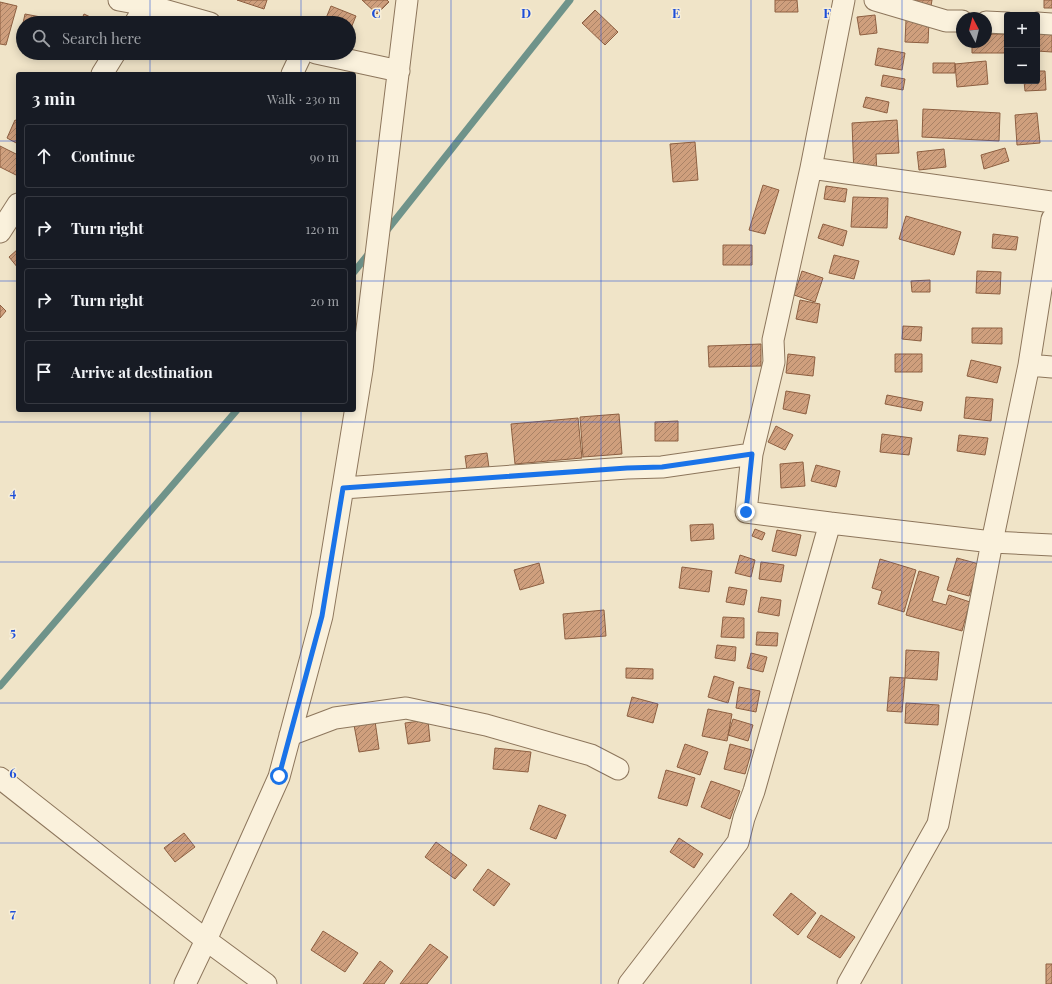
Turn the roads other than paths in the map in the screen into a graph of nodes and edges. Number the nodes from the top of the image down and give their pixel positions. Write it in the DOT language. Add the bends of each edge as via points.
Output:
graph roads {
  1 [pos="118,0"];
  2 [pos="407,0"];
  3 [pos="844,0"];
  4 [pos="875,0"];
  5 [pos="148,2"];
  6 [pos="139,16"];
  7 [pos="189,16"];
  8 [pos="956,21"];
  9 [pos="992,22"];
  10 [pos="1004,23"];
  11 [pos="1040,23"];
  12 [pos="1052,24"];
  13 [pos="111,60"];
  14 [pos="299,60"];
  15 [pos="348,60"];
  16 [pos="399,71"];
  17 [pos="103,72"];
  18 [pos="293,72"];
  19 [pos="811,168"];
  20 [pos="1052,202"];
  21 [pos="16,207"];
  22 [pos="1052,219"];
  23 [pos="0,232"];
  24 [pos="1029,366"];
  25 [pos="1052,367"];
  26 [pos="356,407"];
  27 [pos="355,412"];
  28 [pos="752,454"];
  29 [pos="343,488"];
  30 [pos="830,524"];
  31 [pos="992,542"];
  32 [pos="1052,545"];
  33 [pos="290,735"];
  34 [pos="618,769"];
  35 [pos="0,778"];
  36 [pos="206,940"];
  37 [pos="185,984"];
  38 [pos="266,984"];
  39 [pos="629,984"];
  40 [pos="848,984"];
  1 -- 5 [label="street"];
  2 -- 16 [label="street"];
  3 -- 19 [label="street"];
  4 -- 8 [label="street" via="946,21"];
  5 -- 6 [label="street"];
  5 -- 7 [label="street"];
  9 -- 10 [label="street"];
  11 -- 12 [label="street"];
  13 -- 17 [label="street"];
  14 -- 18 [label="street"];
  15 -- 16 [label="street"];
  16 -- 26 [label="street"];
  19 -- 20 [label="street"];
  19 -- 28 [label="street" via="773,340 774,362"];
  21 -- 23 [label="street"];
  22 -- 24 [label="street"];
  24 -- 25 [label="street"];
  24 -- 31 [label="street"];
  27 -- 29 [label="street"];
  28 -- 29 [label="street" via="662,467"];
  28 -- 30 [label="street" via="746,512"];
  29 -- 33 [label="street" via="322,616"];
  30 -- 31 [label="street"];
  30 -- 39 [label="street" via="738,842"];
  31 -- 32 [label="street"];
  31 -- 40 [label="street" via="938,824"];
  33 -- 34 [label="street" via="336,718 406,708 486,725 591,755"];
  33 -- 36 [label="street" via="279,776"];
  35 -- 36 [label="street"];
  36 -- 37 [label="street"];
  36 -- 38 [label="street"];
}
